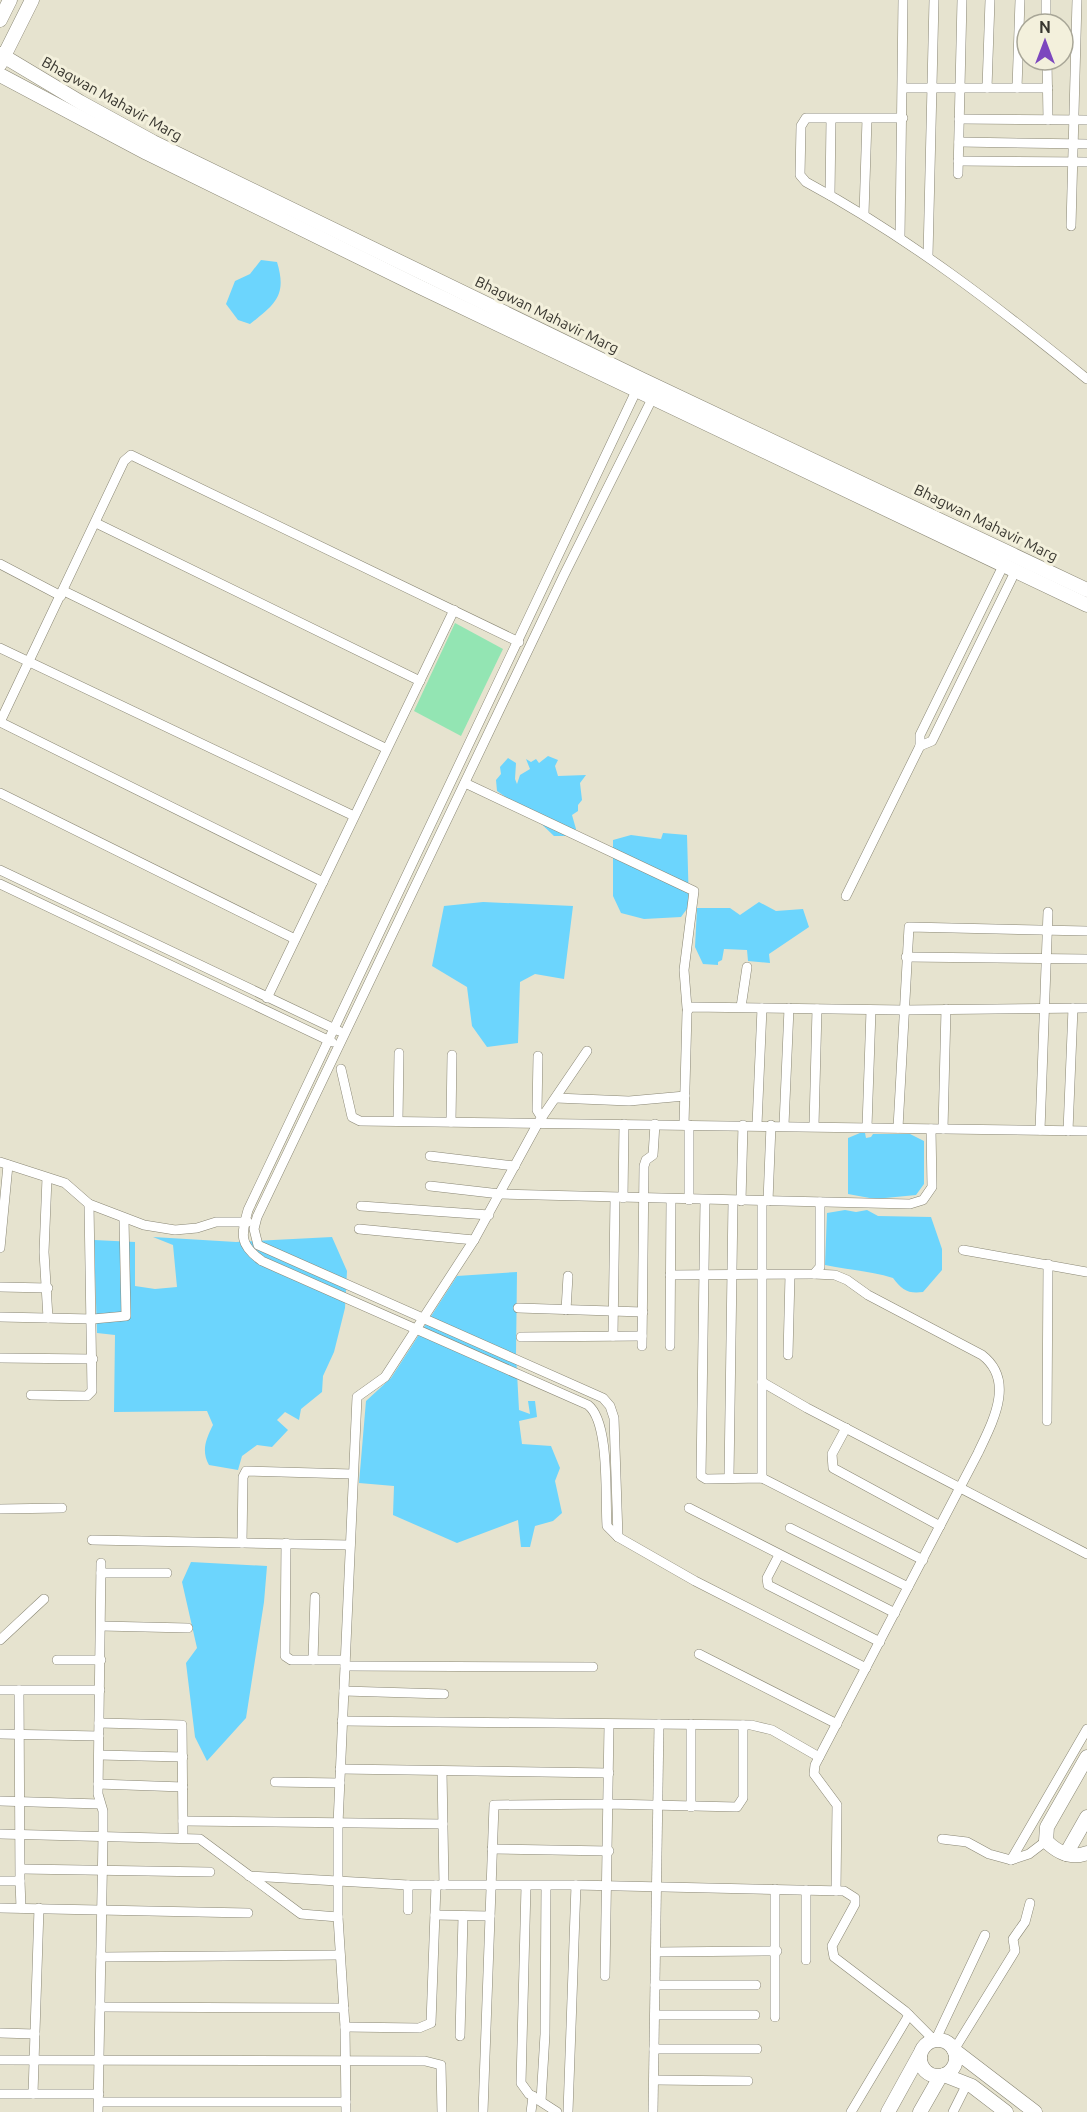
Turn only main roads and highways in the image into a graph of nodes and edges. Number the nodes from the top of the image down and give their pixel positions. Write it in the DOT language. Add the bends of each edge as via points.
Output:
graph roads {
  1 [pos="10,0"];
  2 [pos="32,0"];
  3 [pos="0,20"];
  4 [pos="1,58"];
  5 [pos="0,75"];
  6 [pos="639,384"];
  7 [pos="655,392"];
  8 [pos="1087,590"];
  9 [pos="1087,605"];
  10 [pos="1087,1757"];
  11 [pos="1087,1817"];
  12 [pos="1087,1853"];
  13 [pos="1066,1854"];
  14 [pos="954,2050"];
  15 [pos="920,2055"];
  16 [pos="977,2066"];
  17 [pos="942,2076"];
  18 [pos="967,2084"];
  19 [pos="888,2112"];
  20 [pos="920,2112"];
  21 [pos="1006,2112"];
  22 [pos="1035,2112"];
  1 -- 3 [label="main road"];
  2 -- 4 [label="main road"];
  4 -- 6 [label="main road, Bhagwan Mahavir Marg" via="153,142"];
  5 -- 6 [label="main road, Bhagwan Mahavir Marg" via="147,153"];
  6 -- 7 [label="main road, Bhagwan Mahavir Marg"];
  7 -- 8 [label="main road, Bhagwan Mahavir Marg"];
  7 -- 9 [label="main road, Bhagwan Mahavir Marg"];
  10 -- 13 [label="main road" via="1047,1827 1046,1841"];
  11 -- 13 [label="main road"];
  12 -- 13 [label="main road" via="1074,1857"];
  14 -- 15 [label="main road" via="945,2039 927,2044"];
  14 -- 16 [label="main road"];
  14 -- 17 [label="main road" via="955,2063"];
  15 -- 17 [label="main road" via="921,2068"];
  15 -- 19 [label="main road"];
  16 -- 18 [label="main road"];
  16 -- 22 [label="main road"];
  17 -- 18 [label="main road"];
  17 -- 20 [label="main road"];
  18 -- 21 [label="main road"];
}
